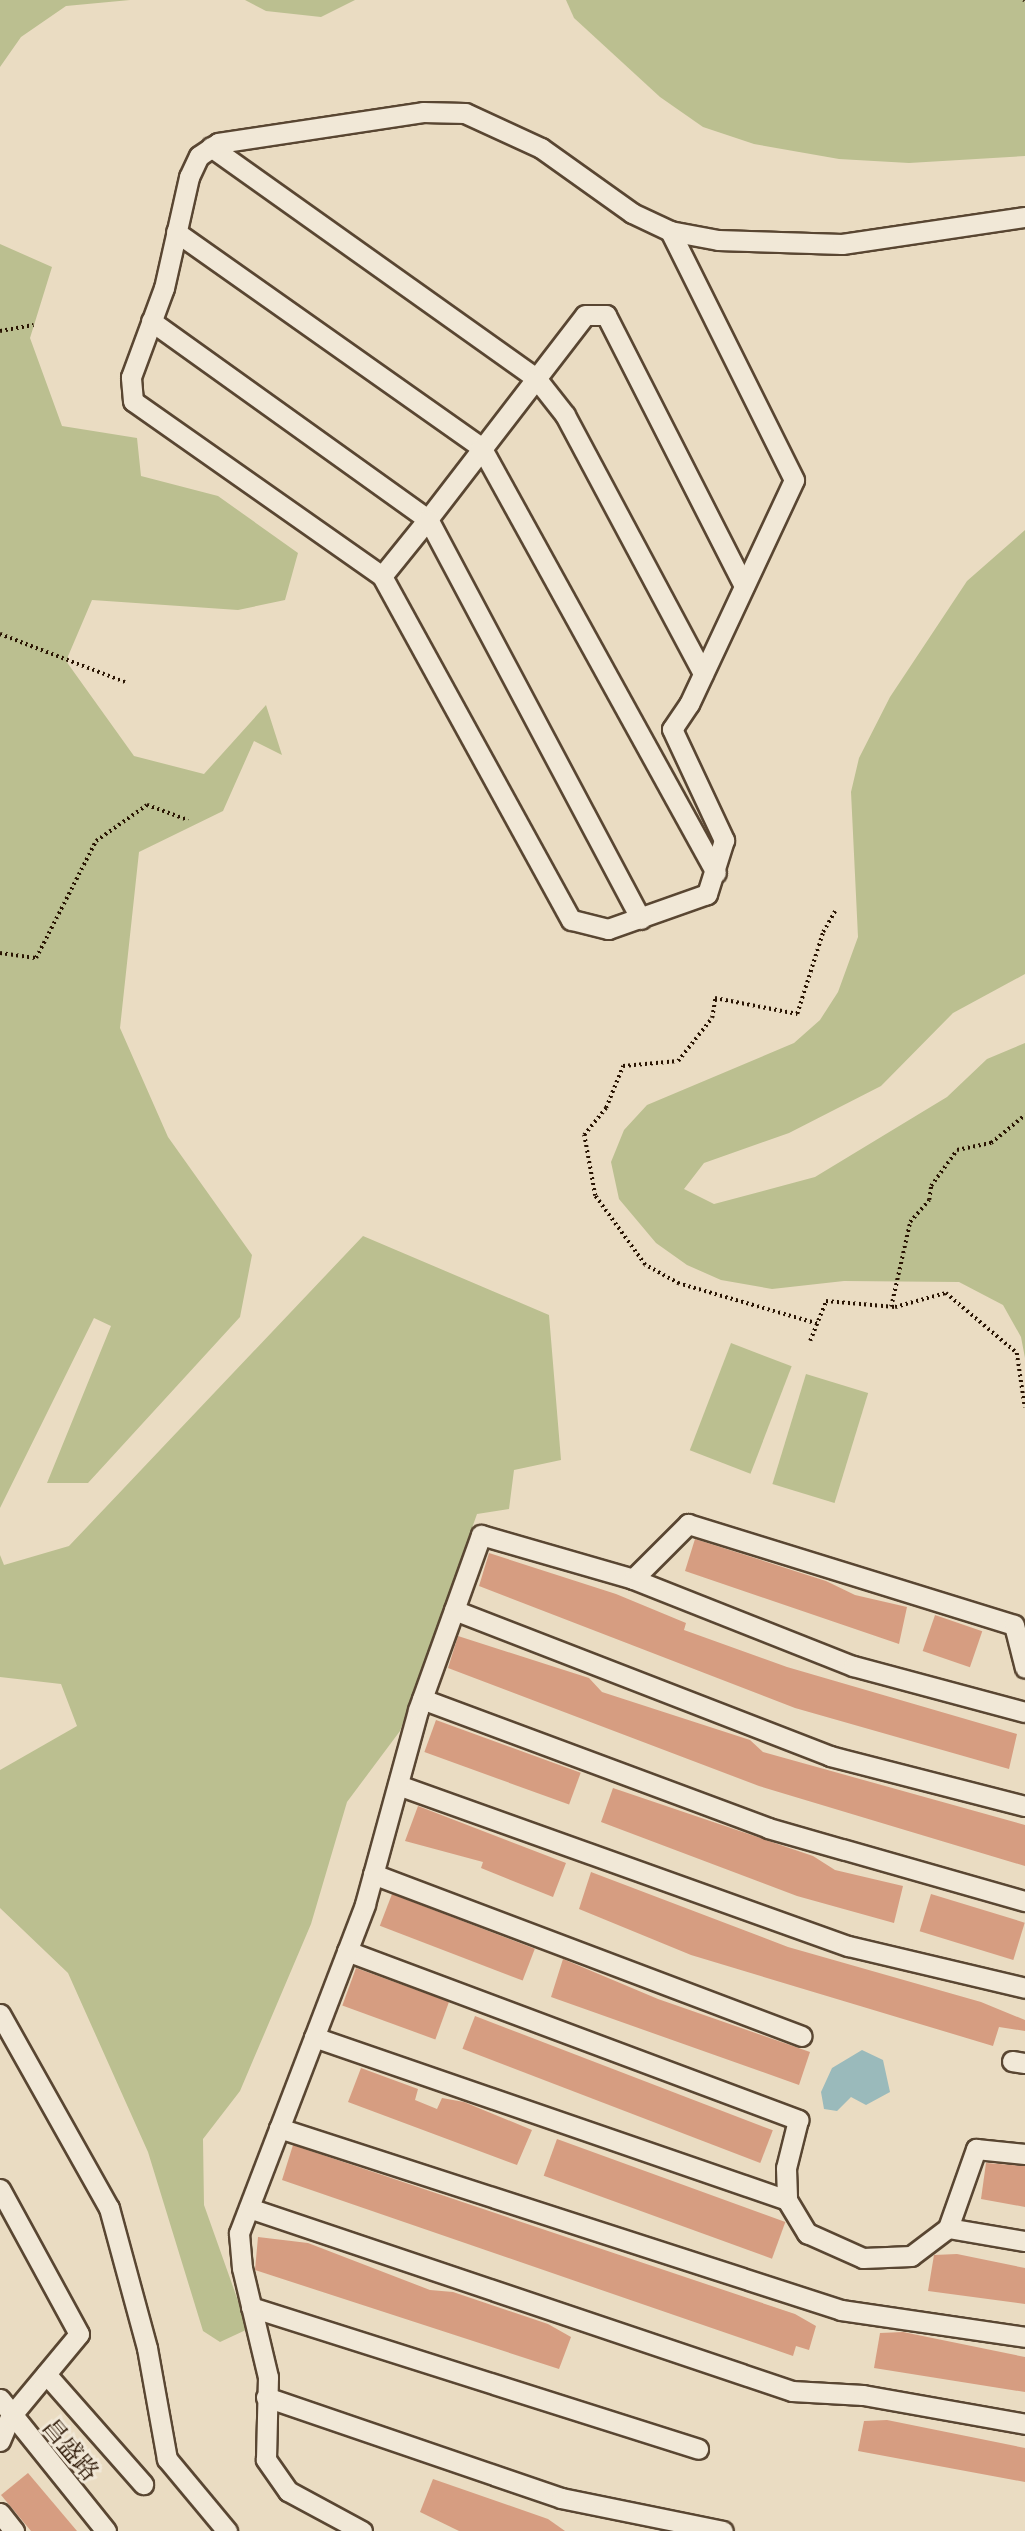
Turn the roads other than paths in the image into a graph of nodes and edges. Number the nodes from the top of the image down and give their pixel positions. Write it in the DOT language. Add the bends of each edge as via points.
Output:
graph roads {
  1 [pos="211,147"];
  2 [pos="1025,217"];
  3 [pos="670,231"];
  4 [pos="176,232"];
  5 [pos="151,321"];
  6 [pos="536,378"];
  7 [pos="481,447"];
  8 [pos="428,519"];
  9 [pos="382,576"];
  10 [pos="744,586"];
  11 [pos="703,673"];
  12 [pos="716,872"];
  13 [pos="641,919"];
  14 [pos="633,1579"];
  15 [pos="454,1610"];
  16 [pos="1025,1668"];
  17 [pos="422,1699"];
  18 [pos="1025,1712"];
  19 [pos="398,1785"];
  20 [pos="1025,1806"];
  21 [pos="373,1874"];
  22 [pos="1025,1901"];
  23 [pos="347,1951"];
  24 [pos="1025,1988"];
  25 [pos="0,2014"];
  26 [pos="801,2036"];
  27 [pos="314,2037"];
  28 [pos="279,2128"];
  29 [pos="1025,2154"];
  30 [pos="0,2189"];
  31 [pos="787,2200"];
  32 [pos="249,2208"];
  33 [pos="948,2228"];
  34 [pos="1025,2241"];
  35 [pos="251,2307"];
  36 [pos="1025,2337"];
  37 [pos="46,2374"];
  38 [pos="266,2397"];
  39 [pos="0,2399"];
  40 [pos="10,2417"];
  41 [pos="1025,2424"];
  42 [pos="1,2438"];
  43 [pos="698,2449"];
  44 [pos="143,2484"];
  45 [pos="0,2512"];
  46 [pos="14,2531"];
  47 [pos="106,2531"];
  48 [pos="227,2531"];
  49 [pos="362,2531"];
  50 [pos="723,2531"];
  1 -- 3 [label="street" via="423,112 465,113 541,148 632,213"];
  1 -- 4 [label="street" via="199,156 189,177"];
  1 -- 6 [label="street"];
  2 -- 3 [label="street" via="842,244 718,240"];
  3 -- 10 [label="street" via="794,480"];
  4 -- 5 [label="street"];
  4 -- 7 [label="street"];
  5 -- 8 [label="street"];
  5 -- 9 [label="street" via="131,377 133,401"];
  6 -- 7 [label="street"];
  6 -- 10 [label="street" via="585,315 606,315"];
  6 -- 11 [label="street" via="565,415"];
  7 -- 8 [label="street"];
  7 -- 12 [label="street"];
  8 -- 9 [label="street"];
  8 -- 13 [label="street"];
  9 -- 13 [label="street" via="571,920 608,929"];
  10 -- 11 [label="street"];
  11 -- 12 [label="street" via="672,729 724,840"];
  12 -- 13 [label="street" via="707,894"];
  14 -- 15 [label="street" via="481,1535"];
  14 -- 16 [label="street" via="688,1524 1014,1625"];
  14 -- 18 [label="street" via="853,1666"];
  15 -- 17 [label="street"];
  15 -- 20 [label="street" via="830,1756"];
  17 -- 19 [label="street"];
  17 -- 22 [label="street" via="768,1828"];
  19 -- 21 [label="street"];
  19 -- 24 [label="street" via="848,1945"];
  21 -- 23 [label="street"];
  21 -- 26 [label="street"];
  23 -- 27 [label="street"];
  23 -- 31 [label="street" via="797,2119 786,2168"];
  25 -- 48 [label="street" via="109,2208 147,2348 167,2459"];
  27 -- 28 [label="street"];
  27 -- 31 [label="street"];
  28 -- 32 [label="street"];
  28 -- 36 [label="street" via="841,2310"];
  29 -- 33 [label="street" via="976,2148"];
  30 -- 37 [label="street" via="79,2334"];
  31 -- 33 [label="street" via="807,2233 863,2258 911,2256"];
  32 -- 35 [label="street" via="240,2233"];
  32 -- 41 [label="street" via="792,2391 863,2395"];
  33 -- 34 [label="street"];
  35 -- 38 [label="street" via="268,2377"];
  35 -- 43 [label="street"];
  37 -- 40 [label="street"];
  37 -- 44 [label="street"];
  38 -- 49 [label="street" via="266,2459 288,2491"];
  38 -- 50 [label="street" via="561,2498"];
  39 -- 40 [label="street, 昌盛路"];
  40 -- 42 [label="street"];
  40 -- 47 [label="street, 昌盛路"];
  45 -- 46 [label="street"];
}
